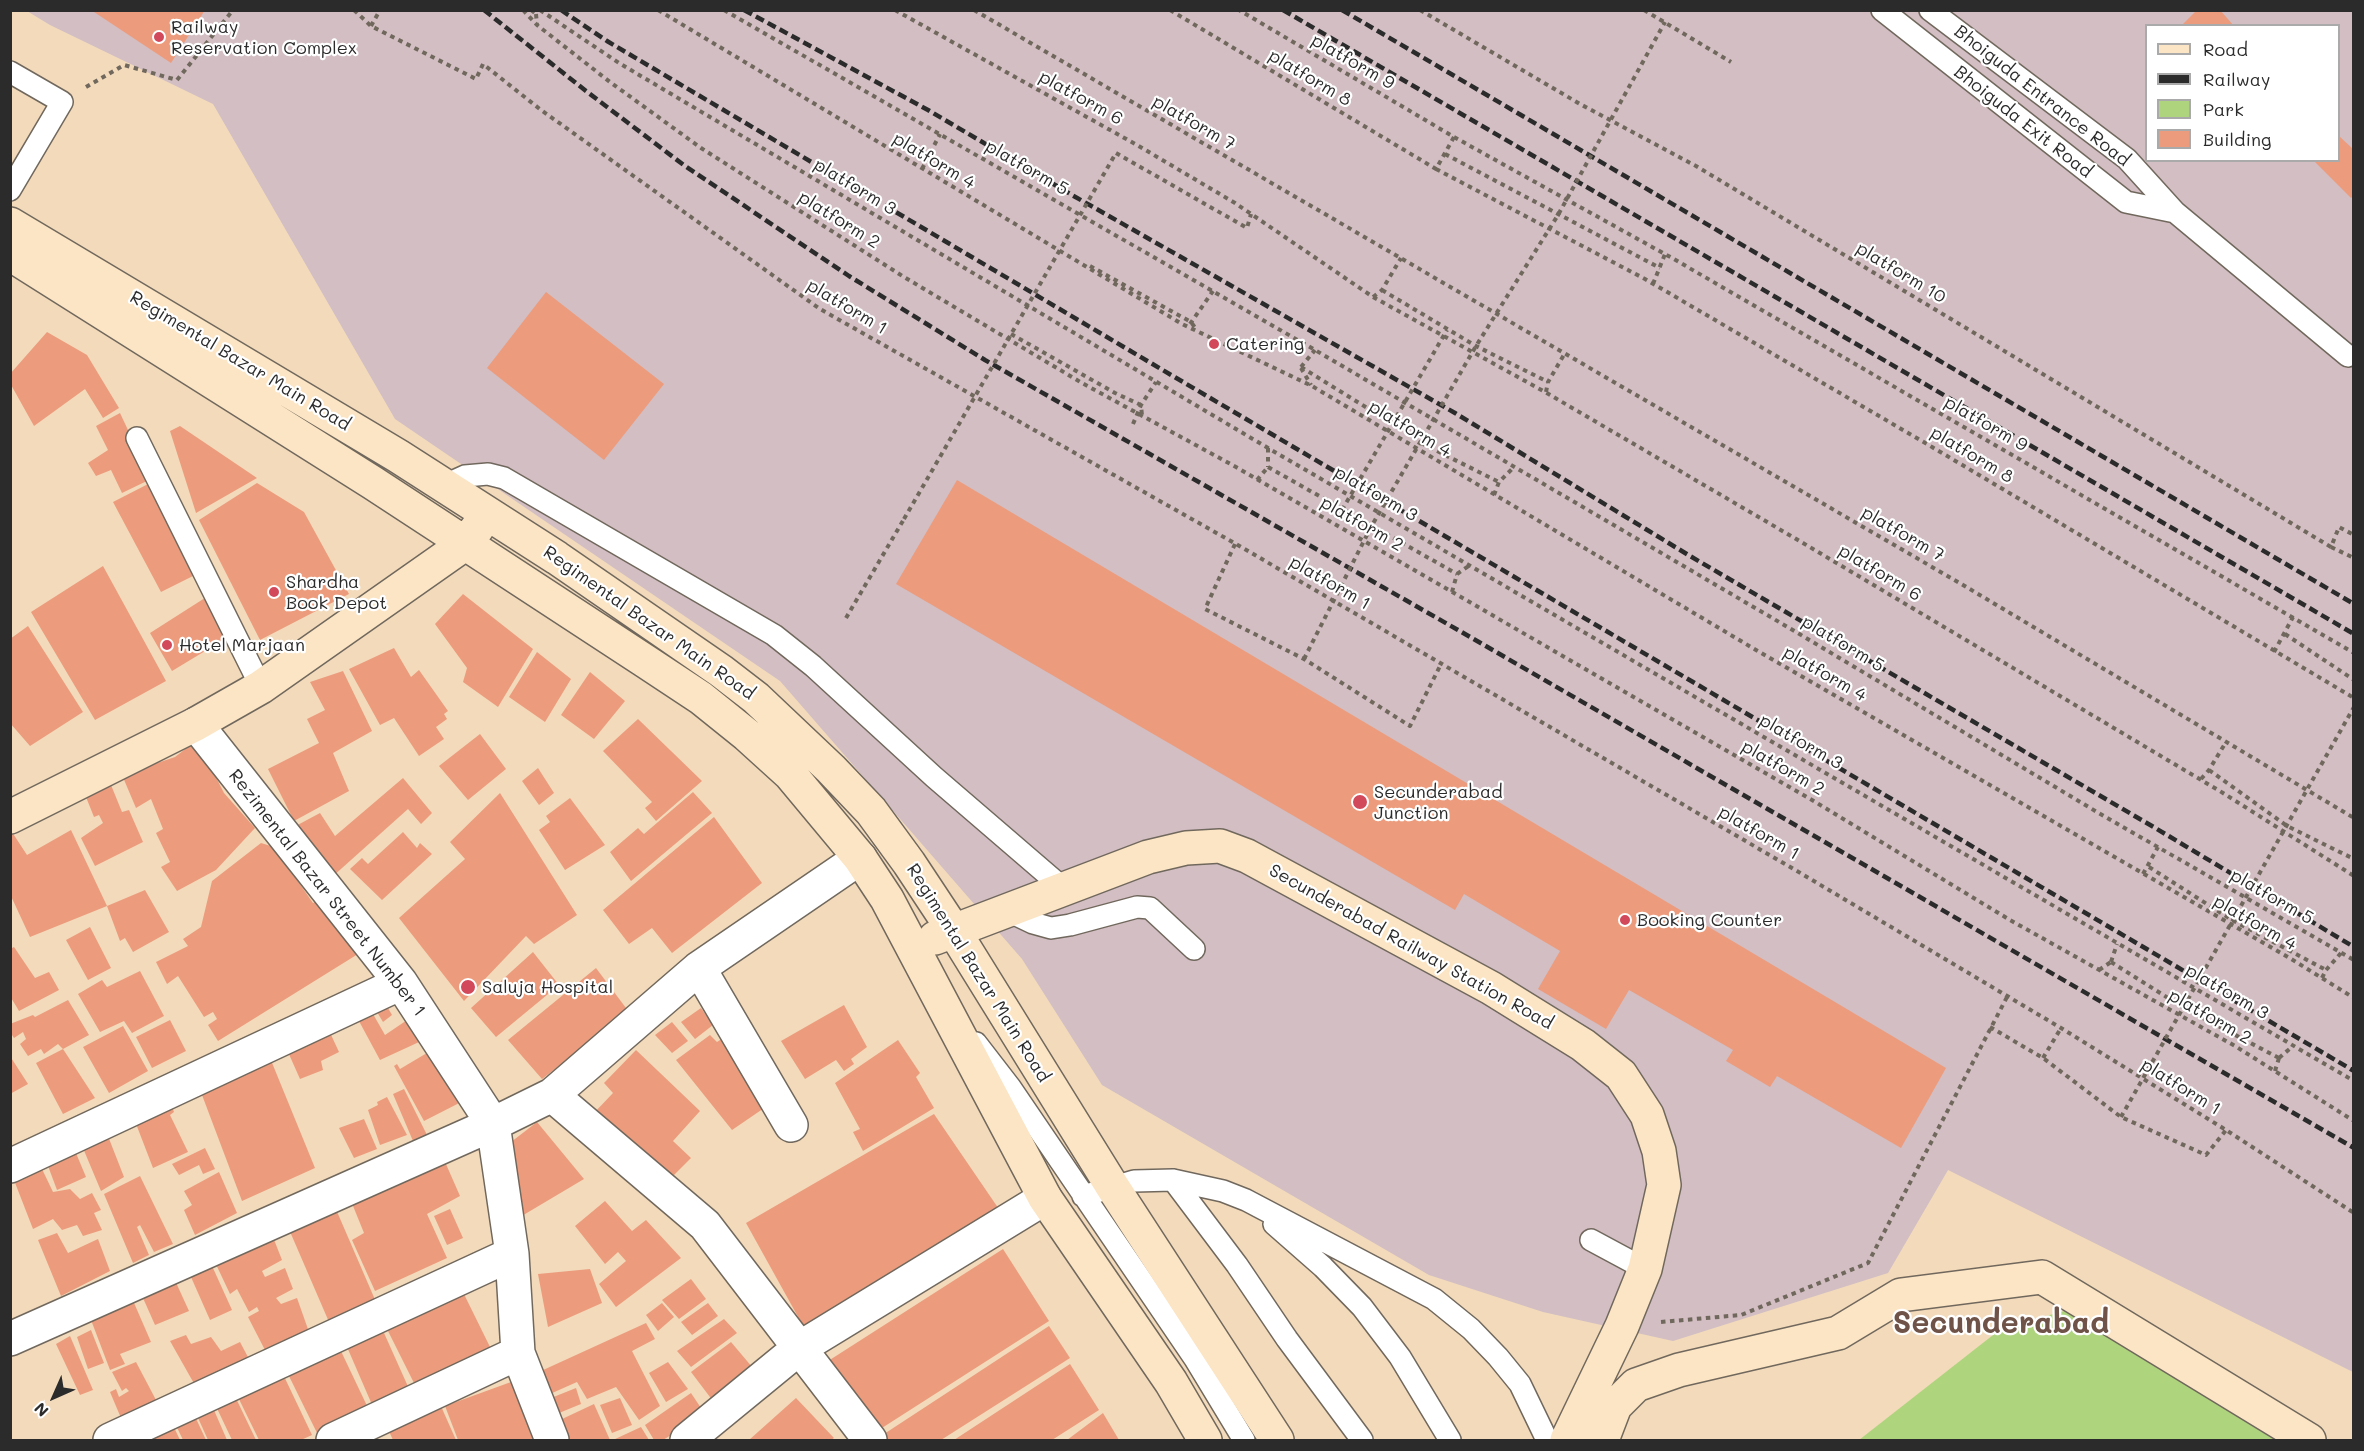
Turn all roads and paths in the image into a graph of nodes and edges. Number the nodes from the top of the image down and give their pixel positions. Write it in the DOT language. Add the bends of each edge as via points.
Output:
graph roads {
  1 [pos="233,10"];
  2 [pos="354,10"];
  3 [pos="380,10"];
  4 [pos="522,10"];
  5 [pos="531,10"];
  6 [pos="658,10"];
  7 [pos="724,10"];
  8 [pos="895,10"];
  9 [pos="974,10"];
  10 [pos="1170,10"];
  11 [pos="1239,10"];
  12 [pos="1420,10"];
  13 [pos="1644,10"];
  14 [pos="1882,10"];
  15 [pos="1930,10"];
  16 [pos="540,12"];
  17 [pos="1665,22"];
  18 [pos="537,25"];
  19 [pos="371,26"];
  20 [pos="1731,62"];
  21 [pos="10,72"];
  22 [pos="62,102"];
  23 [pos="940,134"];
  24 [pos="1454,136"];
  25 [pos="1445,154"];
  26 [pos="17,159"];
  27 [pos="1436,169"];
  28 [pos="10,190"];
  29 [pos="2175,212"];
  30 [pos="1251,214"];
  31 [pos="1558,215"];
  32 [pos="10,224"];
  33 [pos="1060,249"];
  34 [pos="10,254"];
  35 [pos="1665,254"];
  36 [pos="1401,258"];
  37 [pos="1660,268"];
  38 [pos="1653,284"];
  39 [pos="1382,290"];
  40 [pos="1213,291"];
  41 [pos="1372,297"];
  42 [pos="1190,325"];
  43 [pos="1447,330"];
  44 [pos="1011,334"];
  45 [pos="1476,346"];
  46 [pos="1315,350"];
  47 [pos="1565,353"];
  48 [pos="2348,356"];
  49 [pos="1301,368"];
  50 [pos="1156,382"];
  51 [pos="1548,382"];
  52 [pos="1312,386"];
  53 [pos="1545,392"];
  54 [pos="1141,405"];
  55 [pos="1139,415"];
  56 [pos="1133,424"];
  57 [pos="1393,424"];
  58 [pos="137,438"];
  59 [pos="1421,443"];
  60 [pos="1268,448"];
  61 [pos="1514,466"];
  62 [pos="1268,467"];
  63 [pos="1257,480"];
  64 [pos="1499,482"];
  65 [pos="443,486"];
  66 [pos="1494,495"];
  67 [pos="1342,510"];
  68 [pos="487,513"];
  69 [pos="1371,527"];
  70 [pos="2354,535"];
  71 [pos="466,543"];
  72 [pos="1236,544"];
  73 [pos="2331,547"];
  74 [pos="2354,558"];
  75 [pos="1470,564"];
  76 [pos="1457,574"];
  77 [pos="1452,592"];
  78 [pos="2293,617"];
  79 [pos="846,618"];
  80 [pos="2285,634"];
  81 [pos="2274,652"];
  82 [pos="2354,653"];
  83 [pos="1304,659"];
  84 [pos="1441,664"];
  85 [pos="2354,680"];
  86 [pos="261,687"];
  87 [pos="2354,698"];
  88 [pos="2354,707"];
  89 [pos="196,724"];
  90 [pos="2226,742"];
  91 [pos="2209,770"];
  92 [pos="2201,779"];
  93 [pos="10,817"];
  94 [pos="2354,818"];
  95 [pos="2287,826"];
  96 [pos="2158,847"];
  97 [pos="860,858"];
  98 [pos="2354,859"];
  99 [pos="2149,867"];
  100 [pos="2143,874"];
  101 [pos="2354,876"];
  102 [pos="1063,888"];
  103 [pos="1008,911"];
  104 [pos="2232,920"];
  105 [pos="954,931"];
  106 [pos="2117,944"];
  107 [pos="914,946"];
  108 [pos="1194,950"];
  109 [pos="2341,953"];
  110 [pos="2354,960"];
  111 [pos="2110,962"];
  112 [pos="699,968"];
  113 [pos="2099,970"];
  114 [pos="2326,970"];
  115 [pos="2322,978"];
  116 [pos="401,983"];
  117 [pos="2007,997"];
  118 [pos="2354,998"];
  119 [pos="947,1008"];
  120 [pos="2184,1008"];
  121 [pos="1990,1027"];
  122 [pos="2061,1028"];
  123 [pos="2293,1046"];
  124 [pos="2043,1058"];
  125 [pos="2279,1058"];
  126 [pos="2275,1071"];
  127 [pos="2354,1081"];
  128 [pos="552,1095"];
  129 [pos="2121,1117"];
  130 [pos="2354,1121"];
  131 [pos="493,1124"];
  132 [pos="791,1125"];
  133 [pos="2226,1130"];
  134 [pos="10,1166"];
  135 [pos="1173,1180"];
  136 [pos="1098,1191"];
  137 [pos="1045,1198"];
  138 [pos="1246,1200"];
  139 [pos="2354,1213"];
  140 [pos="1591,1240"];
  141 [pos="512,1254"];
  142 [pos="1645,1269"];
  143 [pos="1622,1326"];
  144 [pos="10,1339"];
  145 [pos="798,1349"];
  146 [pos="518,1353"];
  147 [pos="110,1440"];
  148 [pos="333,1440"];
  149 [pos="552,1440"];
  150 [pos="687,1440"];
  151 [pos="870,1440"];
  152 [pos="1205,1440"];
  153 [pos="1244,1440"];
  154 [pos="1277,1440"];
  155 [pos="1362,1440"];
  156 [pos="1450,1440"];
  157 [pos="1547,1440"];
  158 [pos="1567,1440"];
  159 [pos="1602,1440"];
  160 [pos="2309,1440"];
  1 -- 22 [label="path" via="177,80 124,65"];
  2 -- 19 [label="path"];
  3 -- 19 [label="path"];
  4 -- 18 [label="path, platform 2"];
  5 -- 16 [label="path, platform 3"];
  6 -- 42 [label="path, platform 4"];
  7 -- 23 [label="path, platform 5"];
  8 -- 30 [label="path, platform 6" via="1137,145"];
  9 -- 36 [label="path, platform 7"];
  10 -- 27 [label="path, platform 8"];
  11 -- 24 [label="path, platform 9"];
  12 -- 73 [label="path, platform 10" via="1580,104 1696,166"];
  13 -- 17 [label="path"];
  14 -- 29 [label="lane, Bhoiguda Exit Road" via="2126,202"];
  15 -- 29 [label="lane, Bhoiguda Entrance Road" via="2127,159"];
  16 -- 18 [label="path"];
  16 -- 50 [label="path, platform 3" via="619,63"];
  17 -- 20 [label="path"];
  17 -- 31 [label="path, bridge"];
  18 -- 55 [label="path, platform 2" via="701,148 914,283"];
  19 -- 72 [label="path, platform 1" via="476,79 483,64 820,309"];
  21 -- 22 [label="lane"];
  22 -- 26 [label="lane"];
  23 -- 33 [label="path, platform 4" via="921,168"];
  23 -- 40 [label="path, platform 5"];
  24 -- 25 [label="path"];
  24 -- 35 [label="path, platform 9"];
  25 -- 27 [label="path"];
  25 -- 31 [label="path"];
  26 -- 28 [label="lane"];
  27 -- 38 [label="path, platform 8"];
  29 -- 48 [label="lane, Bhoiguda Entrance Road"];
  30 -- 33 [label="path, bridge" via="1247,228 1116,153"];
  30 -- 41 [label="path, platform 6"];
  31 -- 37 [label="path"];
  31 -- 45 [label="path, bridge"];
  32 -- 65 [label="main road, Regimental Bazar Main Road"];
  33 -- 42 [label="path, platform 4"];
  33 -- 44 [label="path, bridge"];
  34 -- 71 [label="main road, Regimental Bazar Main Road"];
  35 -- 37 [label="path"];
  35 -- 78 [label="path, platform 9"];
  36 -- 39 [label="path"];
  36 -- 47 [label="path, platform 7"];
  37 -- 38 [label="path"];
  38 -- 81 [label="path, platform 8"];
  39 -- 41 [label="path"];
  39 -- 43 [label="path"];
  40 -- 42 [label="path"];
  40 -- 46 [label="path, platform 5"];
  41 -- 53 [label="path, platform 6"];
  42 -- 52 [label="path, platform 4"];
  43 -- 45 [label="path"];
  43 -- 57 [label="path, bridge"];
  44 -- 54 [label="path"];
  44 -- 79 [label="path, bridge"];
  45 -- 51 [label="path"];
  45 -- 59 [label="path, bridge"];
  46 -- 49 [label="path"];
  46 -- 61 [label="path, platform 5"];
  47 -- 51 [label="path"];
  47 -- 90 [label="path, platform 7"];
  49 -- 52 [label="path, platform 4"];
  49 -- 57 [label="path"];
  50 -- 54 [label="path"];
  50 -- 60 [label="path, platform 3"];
  51 -- 53 [label="path"];
  52 -- 66 [label="path, platform 4"];
  53 -- 92 [label="path, platform 6"];
  54 -- 55 [label="path"];
  55 -- 56 [label="path"];
  55 -- 63 [label="path, platform 2"];
  57 -- 67 [label="path, bridge"];
  58 -- 86 [label="lane"];
  59 -- 64 [label="path"];
  59 -- 69 [label="path, bridge"];
  60 -- 62 [label="path"];
  60 -- 75 [label="path, platform 3"];
  61 -- 64 [label="path"];
  61 -- 96 [label="path, platform 5"];
  62 -- 63 [label="path"];
  62 -- 67 [label="path"];
  63 -- 77 [label="path, platform 2"];
  64 -- 66 [label="path"];
  65 -- 68 [label="main road, Regimental Bazar Main Road"];
  65 -- 102 [label="lane" via="465,476 488,474 504,478 774,635"];
  66 -- 100 [label="path, platform 4"];
  67 -- 69 [label="path"];
  68 -- 71 [label="main road"];
  68 -- 105 [label="main road, Regimental Bazar Main Road" via="664,630 756,698 871,811"];
  69 -- 76 [label="path"];
  69 -- 83 [label="path, bridge"];
  70 -- 73 [label="path" via="2339,527"];
  71 -- 86 [label="main road"];
  71 -- 97 [label="main road, Regimental Bazar Main Road" via="701,698 790,774"];
  72 -- 83 [label="path" via="1205,609"];
  72 -- 84 [label="path, platform 1"];
  73 -- 74 [label="path, platform 10"];
  75 -- 76 [label="path"];
  75 -- 106 [label="path, platform 3"];
  76 -- 77 [label="path"];
  77 -- 113 [label="path, platform 2"];
  78 -- 80 [label="path"];
  78 -- 82 [label="path, platform 9"];
  80 -- 81 [label="path"];
  80 -- 85 [label="path"];
  81 -- 87 [label="path, platform 8"];
  83 -- 84 [label="path" via="1410,726"];
  84 -- 117 [label="path, platform 1"];
  86 -- 89 [label="main road"];
  88 -- 95 [label="path, bridge"];
  89 -- 93 [label="main road"];
  89 -- 116 [label="street, Rezimental Bazar Street Number 1"];
  90 -- 91 [label="path"];
  90 -- 94 [label="path, platform 7"];
  91 -- 92 [label="path"];
  91 -- 95 [label="path"];
  92 -- 101 [label="path, platform 6"];
  95 -- 98 [label="path"];
  95 -- 104 [label="path, bridge"];
  96 -- 99 [label="path"];
  96 -- 109 [label="path, platform 5"];
  97 -- 107 [label="main road, Regimental Bazar Main Road"];
  97 -- 112 [label="street"];
  99 -- 100 [label="path"];
  99 -- 104 [label="path"];
  100 -- 115 [label="path, platform 4"];
  102 -- 103 [label="main road, Secunderabad Railway Station Road"];
  102 -- 142 [label="main road, Secunderabad Railway Station Road" via="1148,857 1186,848 1220,846 1247,856 1491,988 1583,1045 1621,1075 1647,1115 1659,1151 1664,1185"];
  103 -- 105 [label="main road, Secunderabad Railway Station Road"];
  103 -- 108 [label="lane" via="1051,928 1137,907 1150,908"];
  104 -- 114 [label="path"];
  104 -- 120 [label="path, bridge"];
  105 -- 107 [label="main road, Secunderabad Railway Station Road"];
  105 -- 136 [label="main road, Regimental Bazar Main Road"];
  106 -- 111 [label="path"];
  106 -- 123 [label="path, platform 3"];
  107 -- 119 [label="main road, Regimental Bazar Main Road"];
  109 -- 110 [label="path, platform 5"];
  109 -- 114 [label="path"];
  111 -- 113 [label="path"];
  111 -- 120 [label="path"];
  112 -- 128 [label="street"];
  112 -- 132 [label="street"];
  113 -- 126 [label="path, platform 2"];
  114 -- 115 [label="path"];
  115 -- 118 [label="path, platform 4"];
  116 -- 131 [label="street, Rezimental Bazar Street Number 1"];
  116 -- 134 [label="street"];
  117 -- 121 [label="path"];
  117 -- 122 [label="path, platform 1"];
  119 -- 136 [label="lane"];
  119 -- 137 [label="main road, Regimental Bazar Main Road"];
  120 -- 125 [label="path"];
  120 -- 129 [label="path, bridge"];
  121 -- 124 [label="path"];
  121 -- 143 [label="path" via="1868,1263 1740,1315"];
  122 -- 124 [label="path"];
  122 -- 133 [label="path, platform 1"];
  123 -- 125 [label="path"];
  123 -- 127 [label="path, platform 3"];
  124 -- 129 [label="path"];
  125 -- 126 [label="path"];
  126 -- 130 [label="path, platform 2"];
  128 -- 131 [label="street"];
  128 -- 145 [label="street" via="705,1226"];
  129 -- 133 [label="path, platform 1" via="2206,1155"];
  131 -- 141 [label="street, Rezimental Bazar Street Number 1"];
  131 -- 144 [label="street"];
  133 -- 139 [label="path, platform 1"];
  135 -- 136 [label="lane" via="1134,1181"];
  135 -- 138 [label="lane"];
  135 -- 155 [label="lane"];
  136 -- 153 [label="lane"];
  136 -- 154 [label="main road, Regimental Bazar Main Road"];
  137 -- 145 [label="street"];
  137 -- 152 [label="main road, Regimental Bazar Main Road" via="1171,1382"];
  138 -- 156 [label="lane" via="1362,1307 1400,1358"];
  138 -- 157 [label="lane" via="1434,1299 1471,1329 1520,1384"];
  140 -- 142 [label="lane"];
  141 -- 146 [label="street, Rezimental Bazar Street Number 1"];
  141 -- 147 [label="street"];
  142 -- 143 [label="main road, Secunderabad Railway Station Road"];
  143 -- 158 [label="main road, Secunderabad Railway Station Road"];
  145 -- 150 [label="street"];
  145 -- 151 [label="street"];
  146 -- 148 [label="street"];
  146 -- 149 [label="street, Rezimental Bazar Street Number 1"];
  159 -- 160 [label="main road" via="1615,1406 1636,1385 1679,1370 1838,1333 1902,1295 2042,1277"];
}
